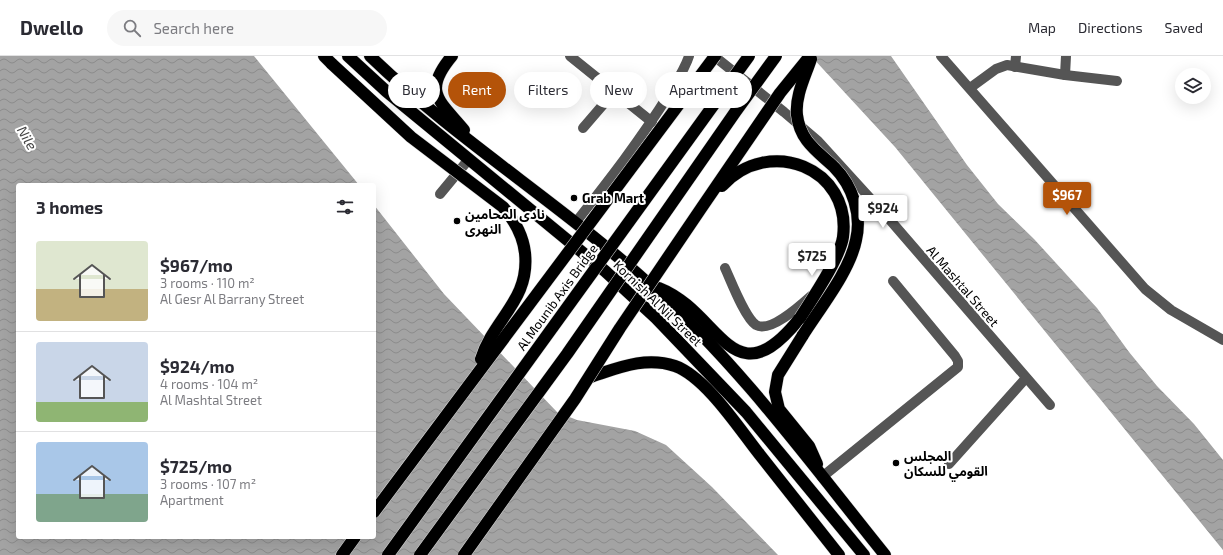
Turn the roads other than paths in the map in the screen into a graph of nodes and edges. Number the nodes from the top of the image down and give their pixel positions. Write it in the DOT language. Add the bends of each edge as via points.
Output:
graph roads {
  1 [pos="348,56"];
  2 [pos="370,56"];
  3 [pos="452,56"];
  4 [pos="570,56"];
  5 [pos="689,56"];
  6 [pos="705,56"];
  7 [pos="714,56"];
  8 [pos="749,56"];
  9 [pos="776,56"];
  10 [pos="811,56"];
  11 [pos="941,56"];
  12 [pos="1016,56"];
  13 [pos="1066,56"];
  14 [pos="328,60"];
  15 [pos="1015,67"];
  16 [pos="705,70"];
  17 [pos="590,72"];
  18 [pos="1065,75"];
  19 [pos="1117,81"];
  20 [pos="970,88"];
  21 [pos="600,108"];
  22 [pos="634,108"];
  23 [pos="652,122"];
  24 [pos="583,128"];
  25 [pos="478,147"];
  26 [pos="469,159"];
  27 [pos="849,175"];
  28 [pos="440,194"];
  29 [pos="700,210"];
  30 [pos="576,222"];
  31 [pos="725,268"];
  32 [pos="893,281"];
  33 [pos="651,285"];
  34 [pos="1223,340"];
  35 [pos="477,373"];
  36 [pos="590,377"];
  37 [pos="1026,378"];
  38 [pos="1050,405"];
  39 [pos="949,464"];
  40 [pos="821,475"];
  41 [pos="376,509"];
  42 [pos="354,539"];
  43 [pos="342,555"];
  44 [pos="388,555"];
  45 [pos="420,555"];
  46 [pos="464,555"];
  47 [pos="839,555"];
  48 [pos="864,555"];
  49 [pos="885,555"];
  1 -- 26 [label="highway, Kornish Al Nil Street" via="386,92"];
  2 -- 25 [label="highway, Kornish Al Nil Street"];
  3 -- 25 [label="highway" via="437,78 435,89 439,99"];
  4 -- 17 [label="street"];
  5 -- 23 [label="street"];
  6 -- 16 [label="highway"];
  7 -- 16 [label="highway, Al Mounib Axis Bridge, bridge"];
  7 -- 27 [label="street, Al Mashtal Street" via="807,131"];
  8 -- 44 [label="highway, Al Mounib Axis Bridge, bridge"];
  9 -- 45 [label="highway, bridge" via="567,354"];
  10 -- 29 [label="highway, bridge" via="780,93"];
  10 -- 40 [label="highway, bridge" via="797,103 799,125 808,144 844,179 854,202 858,226 848,263 778,375 775,392 780,409 814,455"];
  11 -- 20 [label="street"];
  12 -- 15 [label="street"];
  13 -- 18 [label="street"];
  14 -- 35 [label="highway, bridge" via="411,137 503,207 520,232 525,247 525,277 512,305 490,339"];
  15 -- 18 [label="street"];
  15 -- 20 [label="street" via="1001,66"];
  16 -- 35 [label="highway, Al Mounib Axis Bridge, bridge"];
  18 -- 19 [label="street"];
  20 -- 34 [label="street" via="1145,289 1171,310"];
  21 -- 24 [label="street"];
  22 -- 23 [label="street"];
  23 -- 30 [label="street"];
  25 -- 30 [label="highway, Kornish Al Nil Street"];
  26 -- 28 [label="street"];
  26 -- 48 [label="highway, Kornish Al Nil Street" via="605,271 678,340 746,412"];
  27 -- 31 [label="street" via="838,188 847,221 838,259 815,291 786,317 768,326 756,325 742,306"];
  27 -- 37 [label="street, Al Mashtal Street"];
  29 -- 33 [label="highway, bridge" via="741,170 758,162 778,160 797,163 814,172 828,184 838,201 843,219 842,239 824,279 800,318 786,335 770,348 756,354 741,353 728,345 677,297"];
  29 -- 36 [label="highway, bridge"];
  30 -- 33 [label="highway, Kornish Al Nil Street"];
  32 -- 40 [label="street" via="955,356 958,368"];
  33 -- 40 [label="highway, Kornish Al Nil Street" via="707,340"];
  35 -- 41 [label="highway, Al Mounib Axis Bridge, bridge"];
  36 -- 46 [label="highway, bridge"];
  36 -- 47 [label="highway" via="641,362 659,362 676,366 692,375 724,410"];
  37 -- 38 [label="street, Al Mashtal Street"];
  37 -- 39 [label="street"];
  40 -- 49 [label="highway, Kornish Al Nil Street"];
  42 -- 43 [label="highway"];
}
